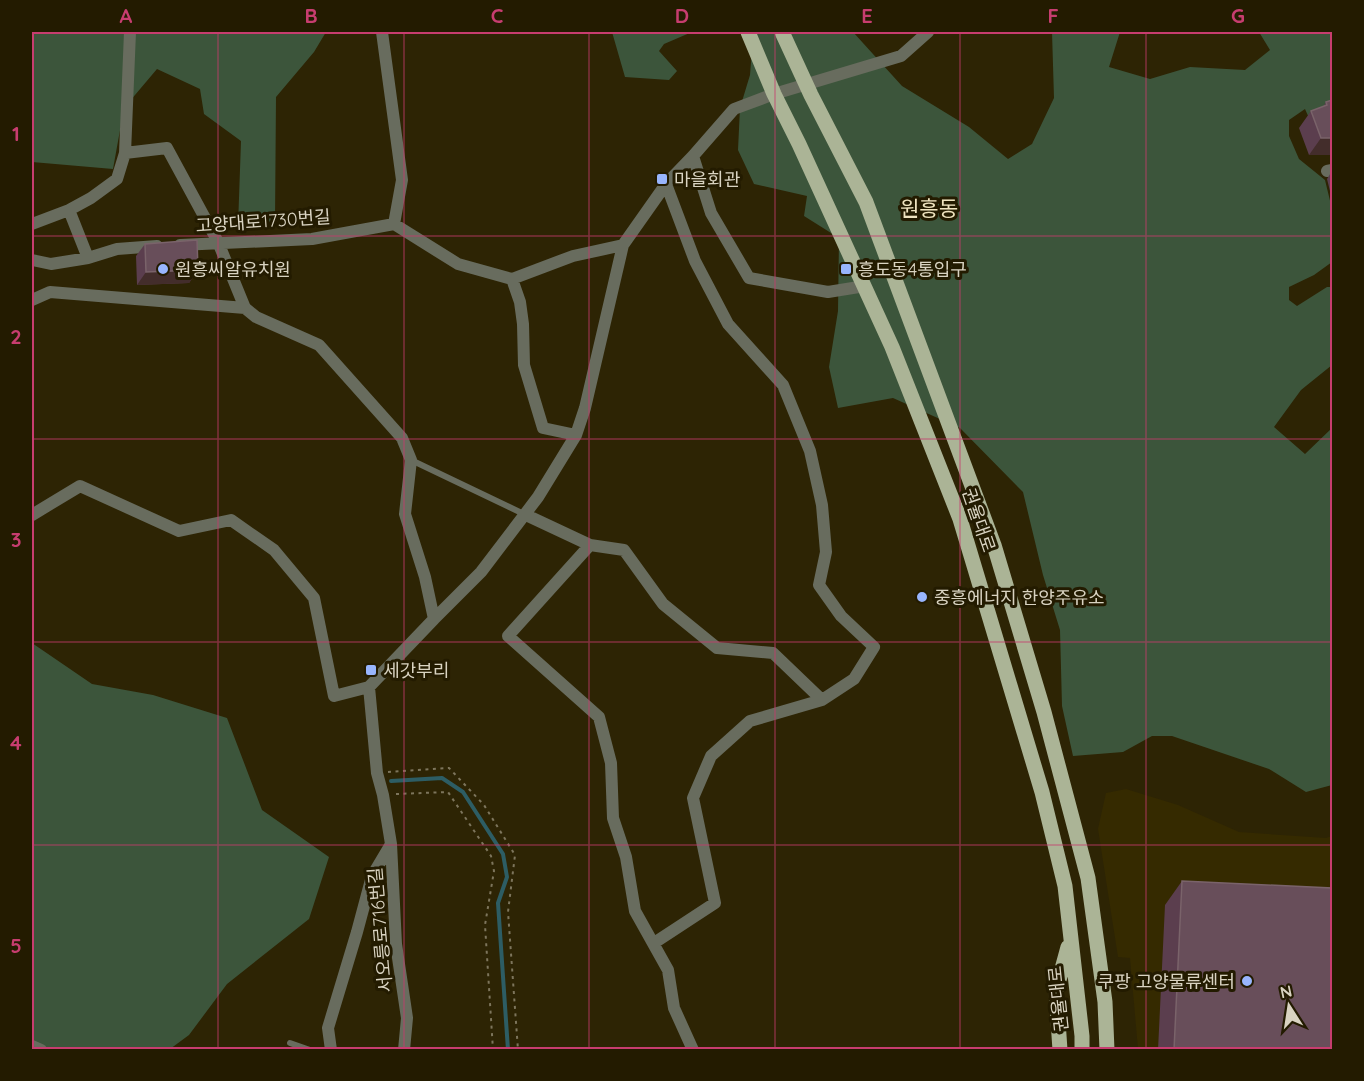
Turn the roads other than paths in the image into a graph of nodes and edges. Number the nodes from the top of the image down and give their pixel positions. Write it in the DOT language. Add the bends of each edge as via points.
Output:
graph roads {
  1 [pos="130,32"];
  2 [pos="382,32"];
  3 [pos="748,32"];
  4 [pos="782,32"];
  5 [pos="928,32"];
  6 [pos="806,84"];
  7 [pos="774,94"];
  8 [pos="125,153"];
  9 [pos="693,156"];
  10 [pos="666,184"];
  11 [pos="69,210"];
  12 [pos="32,224"];
  13 [pos="394,224"];
  14 [pos="218,242"];
  15 [pos="623,245"];
  16 [pos="88,258"];
  17 [pos="32,260"];
  18 [pos="512,279"];
  19 [pos="865,286"];
  20 [pos="32,300"];
  21 [pos="245,308"];
  22 [pos="576,435"];
  23 [pos="411,460"];
  24 [pos="32,514"];
  25 [pos="526,515"];
  26 [pos="590,545"];
  27 [pos="434,619"];
  28 [pos="369,687"];
  29 [pos="822,700"];
  30 [pos="391,844"];
  31 [pos="1071,939"];
  32 [pos="654,943"];
  33 [pos="290,1043"];
  34 [pos="32,1046"];
  35 [pos="41,1050"];
  36 [pos="310,1050"];
  37 [pos="331,1050"];
  38 [pos="404,1050"];
  39 [pos="693,1050"];
  40 [pos="1060,1050"];
  41 [pos="1082,1050"];
  42 [pos="1107,1050"];
  1 -- 8 [label="street"];
  2 -- 13 [label="street" via="402,180"];
  3 -- 7 [label="main road, 권율대로"];
  4 -- 6 [label="main road, 권율대로"];
  5 -- 6 [label="street" via="901,56"];
  6 -- 7 [label="street"];
  6 -- 42 [label="main road, 권율대로" via="866,202 994,545 1088,878 1105,1002"];
  7 -- 9 [label="street" via="734,109"];
  7 -- 19 [label="main road, 권율대로"];
  8 -- 11 [label="street" via="117,179"];
  8 -- 14 [label="street" via="167,148"];
  9 -- 10 [label="street"];
  9 -- 19 [label="street" via="711,213 749,278 828,292"];
  10 -- 15 [label="street"];
  10 -- 29 [label="street" via="695,261 728,324 783,385 810,452 822,505 826,552 819,585 841,616 874,647 854,679"];
  11 -- 12 [label="street"];
  11 -- 16 [label="street"];
  13 -- 14 [label="street, 고양대로1730번길" via="312,239"];
  13 -- 18 [label="street" via="458,264"];
  14 -- 16 [label="street, 고양대로1730번길" via="117,249"];
  14 -- 21 [label="street"];
  15 -- 18 [label="street" via="573,256"];
  15 -- 22 [label="street"];
  16 -- 17 [label="street, 고양대로1730번길" via="51,264"];
  18 -- 22 [label="street" via="524,324 524,365 543,428"];
  19 -- 31 [label="main road, 권율대로" via="960,519 1042,792 1065,886"];
  20 -- 21 [label="street" via="50,292"];
  21 -- 23 [label="street" via="256,317 319,345 402,438"];
  22 -- 25 [label="street"];
  23 -- 25 [label="lane"];
  23 -- 27 [label="street" via="405,514"];
  24 -- 28 [label="street" via="80,486 179,531 231,520 274,550 314,598 334,696"];
  25 -- 26 [label="street"];
  25 -- 27 [label="street" via="481,572"];
  26 -- 29 [label="street" via="624,550 663,604 717,648 772,653"];
  26 -- 32 [label="street" via="508,636 599,717 611,763 614,818 626,857 635,911"];
  27 -- 28 [label="street"];
  28 -- 30 [label="street" via="377,773"];
  29 -- 32 [label="street" via="750,721 711,756 693,798 715,903"];
  30 -- 37 [label="street, 서오릉로716번길" via="372,876 328,1028"];
  30 -- 38 [label="street, 서오릉로716번길" via="396,944 407,1018"];
  31 -- 40 [label="main road" via="1056,991"];
  31 -- 41 [label="main road, 권율대로"];
  32 -- 39 [label="street" via="668,970 674,1008"];
  33 -- 36 [label="lane"];
  34 -- 35 [label="street"];
}
